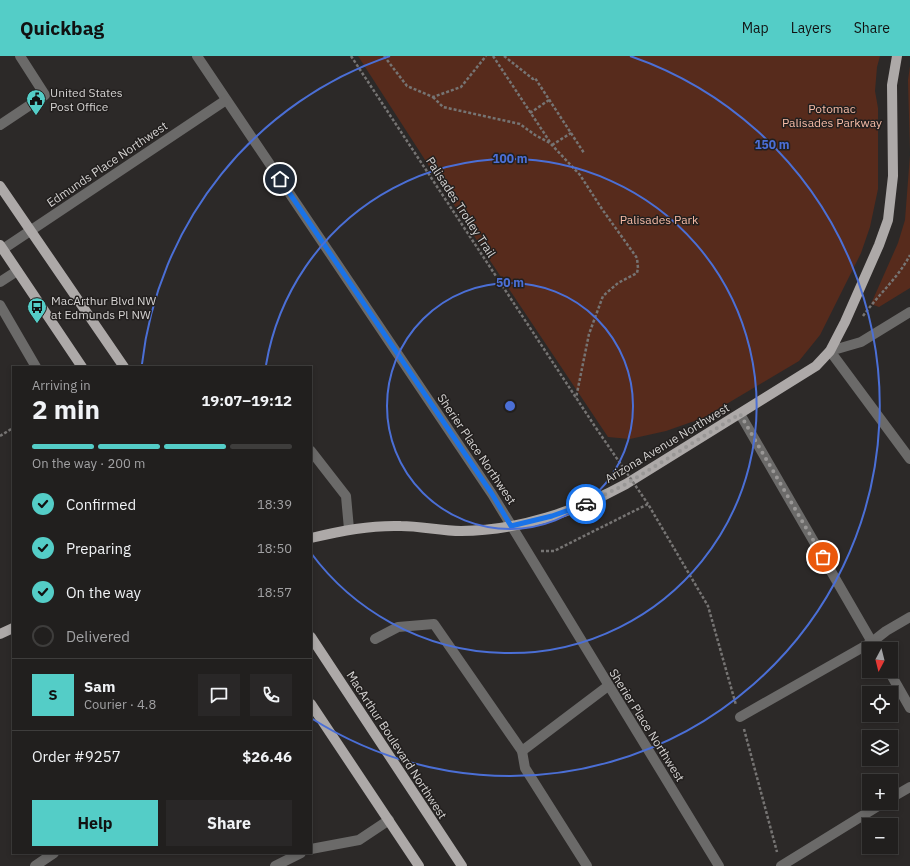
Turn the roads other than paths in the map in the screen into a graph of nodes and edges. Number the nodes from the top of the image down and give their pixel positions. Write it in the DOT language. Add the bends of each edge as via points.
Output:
graph roads {
  1 [pos="20,56"];
  2 [pos="197,56"];
  3 [pos="897,56"];
  4 [pos="226,100"];
  5 [pos="0,125"];
  6 [pos="0,186"];
  7 [pos="30,231"];
  8 [pos="1,247"];
  9 [pos="17,271"];
  10 [pos="0,282"];
  11 [pos="0,305"];
  12 [pos="910,312"];
  13 [pos="830,351"];
  14 [pos="35,366"];
  15 [pos="81,366"];
  16 [pos="123,366"];
  17 [pos="740,414"];
  18 [pos="312,452"];
  19 [pos="910,459"];
  20 [pos="511,526"];
  21 [pos="349,529"];
  22 [pos="312,538"];
  23 [pos="910,617"];
  24 [pos="12,628"];
  25 [pos="0,634"];
  26 [pos="312,639"];
  27 [pos="375,639"];
  28 [pos="872,642"];
  29 [pos="877,642"];
  30 [pos="862,651"];
  31 [pos="893,678"];
  32 [pos="608,686"];
  33 [pos="312,705"];
  34 [pos="910,708"];
  35 [pos="740,717"];
  36 [pos="522,751"];
  37 [pos="910,787"];
  38 [pos="898,794"];
  39 [pos="872,810"];
  40 [pos="389,820"];
  41 [pos="312,849"];
  42 [pos="53,854"];
  43 [pos="299,854"];
  44 [pos="35,866"];
  45 [pos="275,866"];
  46 [pos="420,866"];
  47 [pos="462,866"];
  48 [pos="587,866"];
  49 [pos="719,866"];
  50 [pos="781,866"];
  1 -- 5 [label="street" via="45,95"];
  2 -- 4 [label="street, Sherier Place Northwest"];
  3 -- 13 [label="main road, Arizona Avenue Northwest" via="892,85 893,176 888,220 850,314"];
  4 -- 7 [label="street, Edmunds Place Northwest"];
  4 -- 20 [label="street, Sherier Place Northwest" via="488,487"];
  6 -- 7 [label="main road"];
  7 -- 8 [label="street, Edmunds Place Northwest"];
  7 -- 16 [label="main road"];
  8 -- 9 [label="main road"];
  9 -- 10 [label="street"];
  9 -- 15 [label="main road"];
  11 -- 14 [label="street"];
  12 -- 13 [label="street" via="861,342"];
  13 -- 17 [label="main road, Arizona Avenue Northwest" via="816,366"];
  13 -- 19 [label="street"];
  17 -- 20 [label="main road, Arizona Avenue Northwest" via="598,499 552,516"];
  17 -- 28 [label="street"];
  18 -- 21 [label="street" via="346,496"];
  20 -- 21 [label="main road, Arizona Avenue Northwest" via="461,531 401,526"];
  20 -- 32 [label="street, Sherier Place Northwest"];
  21 -- 22 [label="main road, Arizona Avenue Northwest"];
  23 -- 29 [label="street" via="886,631"];
  24 -- 25 [label="main road"];
  26 -- 47 [label="main road, MacArthur Boulevard Northwest"];
  27 -- 36 [label="street" via="398,627 434,624"];
  30 -- 35 [label="street"];
  31 -- 34 [label="street"];
  32 -- 36 [label="street"];
  32 -- 49 [label="street, Sherier Place Northwest"];
  33 -- 40 [label="main road"];
  36 -- 48 [label="street" via="525,768"];
  37 -- 38 [label="street"];
  39 -- 50 [label="street"];
  40 -- 41 [label="street" via="359,840"];
  40 -- 46 [label="main road"];
  42 -- 44 [label="street"];
  43 -- 45 [label="street"];
}
